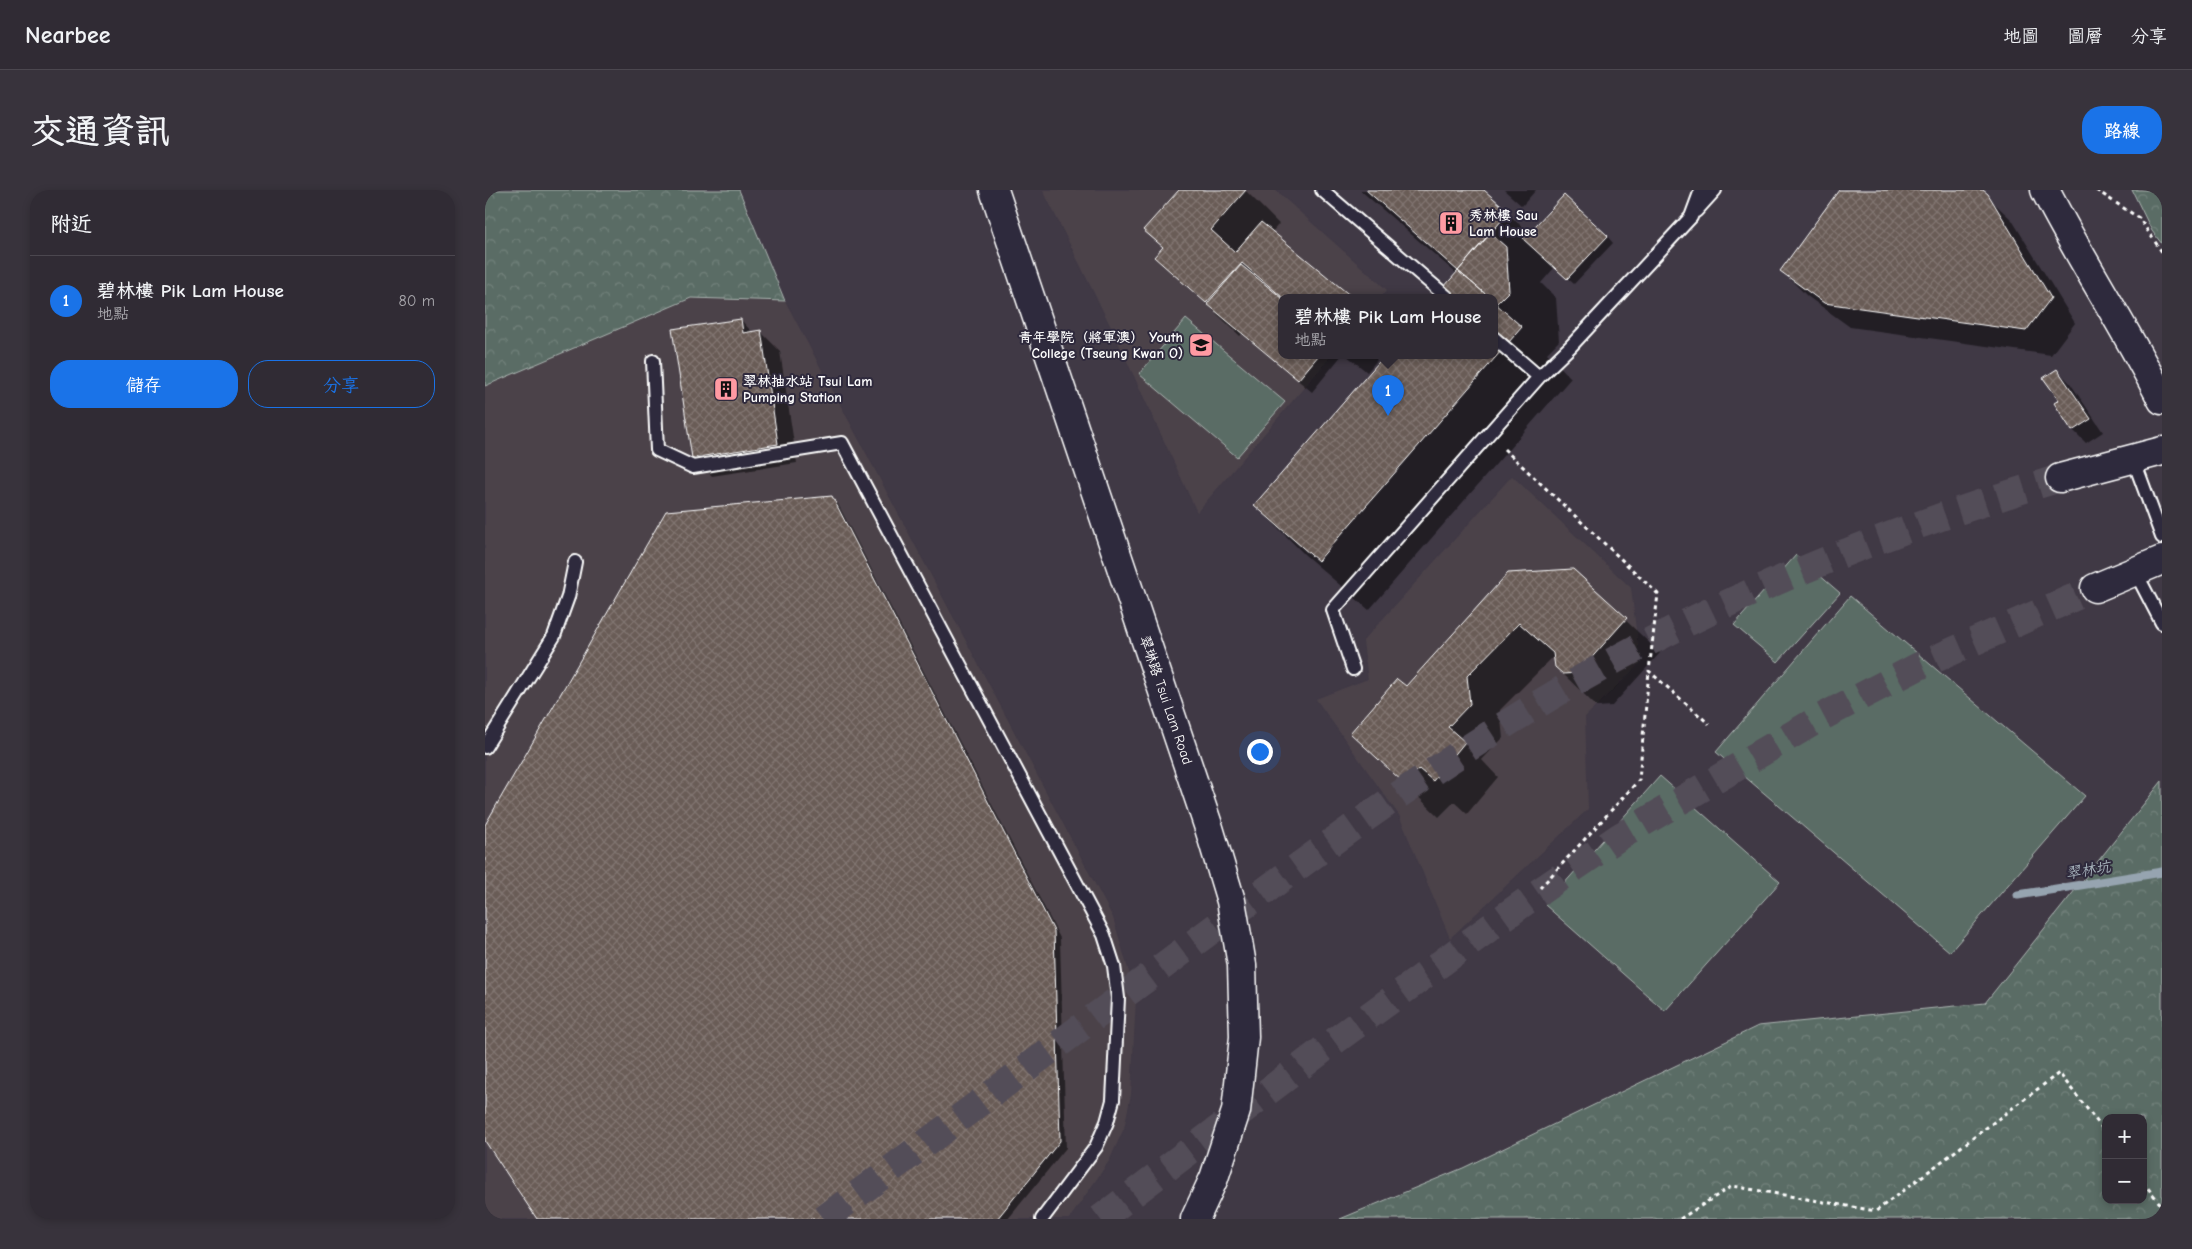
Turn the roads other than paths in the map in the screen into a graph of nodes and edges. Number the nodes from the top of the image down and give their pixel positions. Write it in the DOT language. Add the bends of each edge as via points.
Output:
graph roads {
  1 [pos="994,190"];
  2 [pos="1322,190"];
  3 [pos="1701,190"];
  4 [pos="1715,190"];
  5 [pos="2045,190"];
  6 [pos="1691,216"];
  7 [pos="1443,294"];
  8 [pos="1498,341"];
  9 [pos="653,361"];
  10 [pos="1539,377"];
  11 [pos="2162,400"];
  12 [pos="2162,451"];
  13 [pos="2133,458"];
  14 [pos="2061,478"];
  15 [pos="2162,537"];
  16 [pos="2162,560"];
  17 [pos="575,562"];
  18 [pos="2135,571"];
  19 [pos="2095,588"];
  20 [pos="2162,623"];
  21 [pos="1353,669"];
  22 [pos="485,747"];
  23 [pos="1042,1219"];
  24 [pos="1195,1219"];
  1 -- 24 [label="main road, 翠琳路 Tsui Lam Road" via="1231,901 1242,965 1244,1037 1236,1111 1214,1178"];
  2 -- 7 [label="lane"];
  3 -- 6 [label="lane"];
  4 -- 6 [label="lane"];
  5 -- 11 [label="main road"];
  6 -- 10 [label="lane"];
  8 -- 10 [label="lane"];
  9 -- 23 [label="lane" via="657,450 693,467 842,444 1104,935 1114,966 1118,998 1113,1100 1095,1147"];
  10 -- 21 [label="lane" via="1333,610"];
  12 -- 13 [label="main road"];
  13 -- 14 [label="main road"];
  13 -- 15 [label="lane"];
  16 -- 18 [label="main road"];
  17 -- 22 [label="lane" via="568,597 554,636"];
  18 -- 19 [label="main road"];
  18 -- 20 [label="lane"];
}
